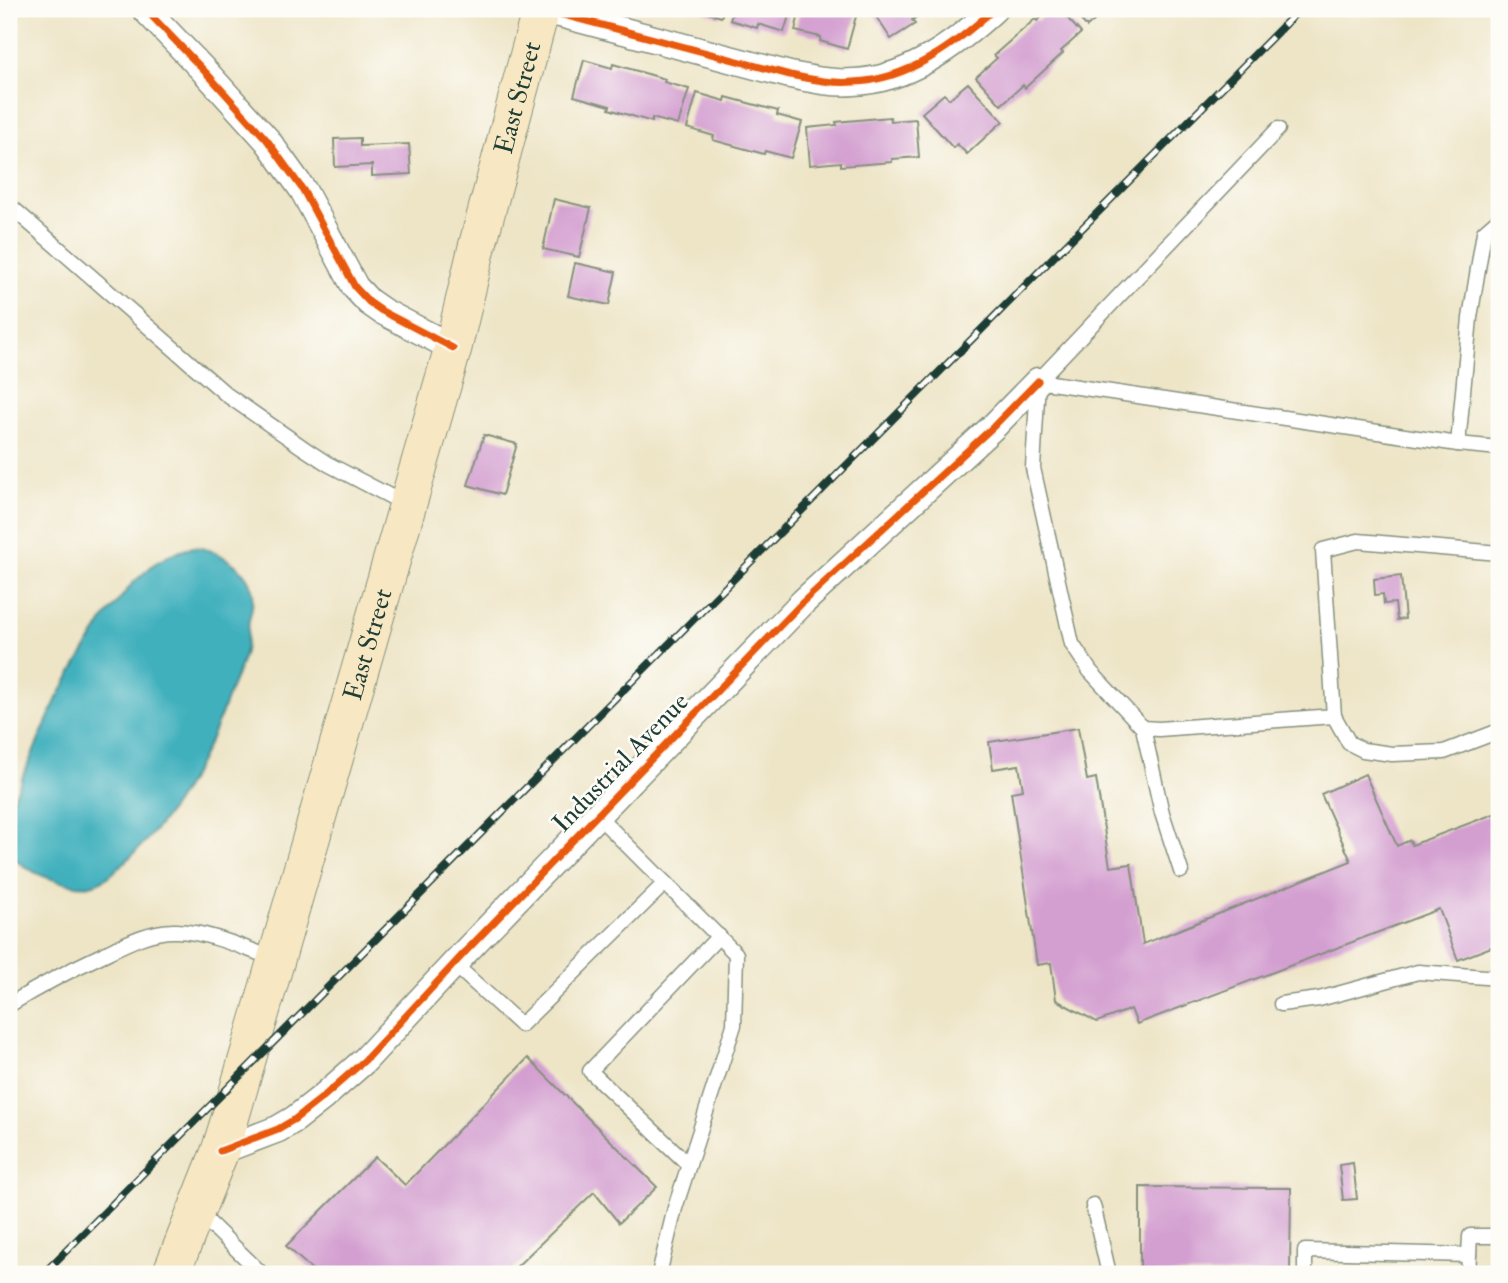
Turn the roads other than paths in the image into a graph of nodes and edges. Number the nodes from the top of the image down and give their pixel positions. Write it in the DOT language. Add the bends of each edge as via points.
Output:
graph roads {
  1 [pos="145,9"];
  2 [pos="541,9"];
  3 [pos="994,9"];
  4 [pos="1278,129"];
  5 [pos="9,205"];
  6 [pos="1499,219"];
  7 [pos="453,348"];
  8 [pos="1038,381"];
  9 [pos="1458,444"];
  10 [pos="1499,448"];
  11 [pos="407,505"];
  12 [pos="1499,553"];
  13 [pos="1335,716"];
  14 [pos="1143,728"];
  15 [pos="1499,731"];
  16 [pos="598,816"];
  17 [pos="1181,872"];
  18 [pos="665,883"];
  19 [pos="719,936"];
  20 [pos="275,958"];
  21 [pos="454,964"];
  22 [pos="1499,978"];
  23 [pos="1280,1004"];
  24 [pos="9,1005"];
  25 [pos="220,1151"];
  26 [pos="688,1164"];
  27 [pos="1093,1205"];
  28 [pos="196,1211"];
  29 [pos="1499,1236"];
  30 [pos="1469,1255"];
  31 [pos="171,1274"];
  32 [pos="262,1274"];
  33 [pos="659,1274"];
  34 [pos="1109,1274"];
  35 [pos="1305,1274"];
  36 [pos="1468,1274"];
  1 -- 7 [label="street" via="267,140 303,190 355,287 382,311"];
  2 -- 3 [label="street" via="790,75 852,83 924,62"];
  2 -- 7 [label="main road, East Street"];
  4 -- 8 [label="lane"];
  5 -- 11 [label="lane" via="228,396 328,464"];
  6 -- 9 [label="lane" via="1485,232"];
  7 -- 11 [label="main road, East Street"];
  8 -- 9 [label="lane"];
  8 -- 14 [label="lane" via="1033,468 1072,645"];
  8 -- 16 [label="street, Industrial Avenue" via="803,602"];
  9 -- 10 [label="lane"];
  11 -- 20 [label="main road, East Street"];
  12 -- 13 [label="lane" via="1358,541 1323,550"];
  13 -- 14 [label="lane"];
  13 -- 15 [label="lane" via="1349,743 1392,754 1444,752"];
  14 -- 17 [label="lane"];
  16 -- 18 [label="lane"];
  16 -- 21 [label="street, Industrial Avenue"];
  18 -- 19 [label="lane"];
  18 -- 21 [label="lane" via="522,1025"];
  19 -- 26 [label="lane" via="736,954 734,1025"];
  19 -- 26 [label="lane" via="590,1071"];
  20 -- 24 [label="lane" via="174,930 112,950"];
  20 -- 25 [label="main road, East Street"];
  21 -- 25 [label="street, Industrial Avenue" via="365,1060 323,1097 286,1124"];
  22 -- 23 [label="lane" via="1418,972 1319,999"];
  25 -- 28 [label="main road, East Street"];
  26 -- 33 [label="lane"];
  27 -- 34 [label="lane"];
  28 -- 31 [label="main road, East Street"];
  28 -- 32 [label="lane"];
  29 -- 30 [label="lane" via="1470,1236"];
  30 -- 35 [label="lane" via="1305,1251"];
  30 -- 36 [label="lane"];
}
